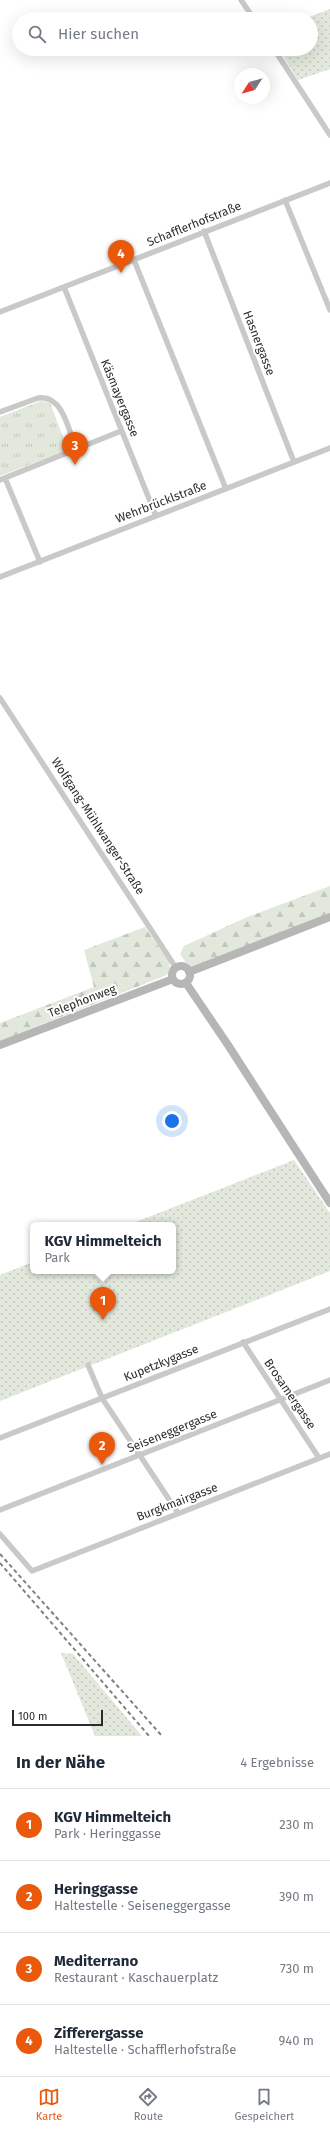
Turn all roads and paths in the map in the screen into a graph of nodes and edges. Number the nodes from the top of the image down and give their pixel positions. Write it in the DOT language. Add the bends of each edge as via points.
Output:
graph roads {
  1 [pos="241,0"];
  2 [pos="249,12"];
  3 [pos="279,56"];
  4 [pos="330,135"];
  5 [pos="330,183"];
  6 [pos="285,200"];
  7 [pos="204,231"];
  8 [pos="134,260"];
  9 [pos="64,287"];
  10 [pos="330,310"];
  11 [pos="0,312"];
  12 [pos="0,412"];
  13 [pos="121,431"];
  14 [pos="330,448"];
  15 [pos="76,450"];
  16 [pos="294,462"];
  17 [pos="3,479"];
  18 [pos="226,488"];
  19 [pos="156,516"];
  20 [pos="40,562"];
  21 [pos="0,577"];
  22 [pos="0,698"];
  23 [pos="330,917"];
  24 [pos="176,968"];
  25 [pos="189,972"];
  26 [pos="173,979"];
  27 [pos="186,983"];
  28 [pos="0,1045"];
  29 [pos="330,1203"];
  30 [pos="330,1309"];
  31 [pos="243,1342"];
  32 [pos="88,1365"];
  33 [pos="330,1380"];
  34 [pos="102,1398"];
  35 [pos="281,1400"];
  36 [pos="0,1438"];
  37 [pos="330,1454"];
  38 [pos="140,1456"];
  39 [pos="319,1458"];
  40 [pos="0,1510"];
  41 [pos="178,1513"];
  42 [pos="0,1534"];
  1 -- 2 [label="street"];
  3 -- 4 [label="street"];
  5 -- 6 [label="street, Schafflerhofstraße"];
  6 -- 7 [label="street, Schafflerhofstraße"];
  6 -- 10 [label="street"];
  7 -- 8 [label="street, Schafflerhofstraße"];
  7 -- 16 [label="street, Hasnergasse"];
  8 -- 9 [label="street, Schafflerhofstraße"];
  8 -- 18 [label="street"];
  9 -- 11 [label="street, Schafflerhofstraße"];
  9 -- 13 [label="street, Käsmayergasse"];
  12 -- 15 [label="street" via="38,398 52,399 59,405"];
  13 -- 15 [label="street"];
  13 -- 19 [label="street, Käsmayergasse"];
  14 -- 16 [label="street, Wehrbrücklstraße"];
  15 -- 17 [label="street"];
  16 -- 18 [label="street, Wehrbrücklstraße"];
  17 -- 20 [label="street"];
  18 -- 19 [label="street, Wehrbrücklstraße"];
  19 -- 20 [label="street, Wehrbrücklstraße"];
  20 -- 21 [label="street, Wehrbrücklstraße"];
  22 -- 24 [label="street, Wolfgang-Mühlwanger-Straße"];
  23 -- 25 [label="street"];
  24 -- 25 [label="street" via="183,967"];
  24 -- 26 [label="street" via="173,971"];
  25 -- 27 [label="street"];
  26 -- 27 [label="street" via="180,984"];
  26 -- 28 [label="street, Telephonweg"];
  27 -- 29 [label="street"];
  30 -- 31 [label="street, Kupetzkygasse"];
  31 -- 34 [label="street, Kupetzkygasse"];
  31 -- 35 [label="street, Brosamergasse"];
  32 -- 34 [label="street"];
  33 -- 35 [label="street, Seiseneggergasse"];
  34 -- 36 [label="street, Kupetzkygasse"];
  34 -- 38 [label="street"];
  35 -- 38 [label="street, Seiseneggergasse"];
  35 -- 39 [label="street, Brosamergasse"];
  37 -- 39 [label="street, Burgkmairgasse"];
  38 -- 40 [label="street, Seiseneggergasse"];
  38 -- 41 [label="street"];
  39 -- 41 [label="street, Burgkmairgasse"];
  41 -- 42 [label="street, Burgkmairgasse" via="32,1571"];
}
